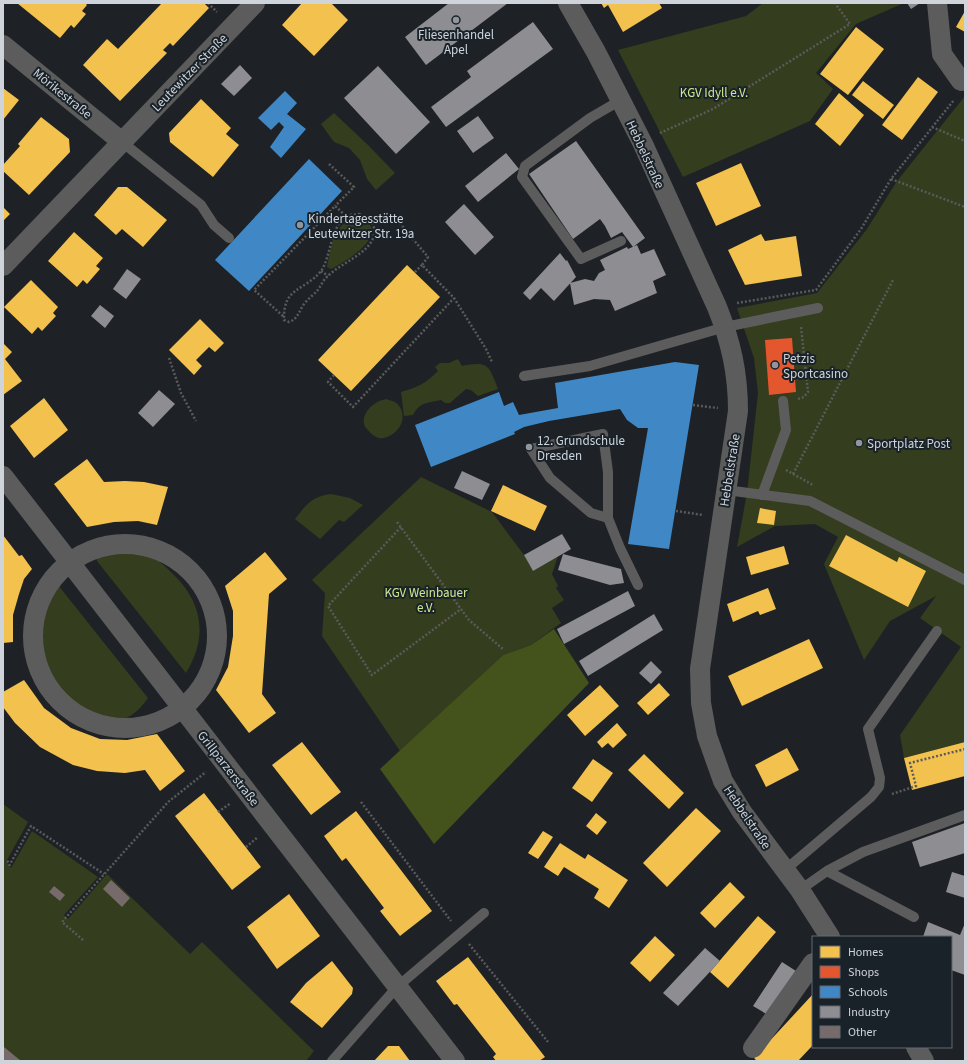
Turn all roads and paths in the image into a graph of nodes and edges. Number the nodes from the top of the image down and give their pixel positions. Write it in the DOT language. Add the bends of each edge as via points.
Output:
graph roads {
  1 [pos="255,3"];
  2 [pos="568,3"];
  3 [pos="835,3"];
  4 [pos="937,3"];
  5 [pos="3,44"];
  6 [pos="961,81"];
  7 [pos="620,100"];
  8 [pos="932,126"];
  9 [pos="965,141"];
  10 [pos="122,142"];
  11 [pos="643,144"];
  12 [pos="329,164"];
  13 [pos="891,179"];
  14 [pos="335,206"];
  15 [pos="965,207"];
  16 [pos="346,216"];
  17 [pos="397,220"];
  18 [pos="229,238"];
  19 [pos="621,241"];
  20 [pos="422,265"];
  21 [pos="3,266"];
  22 [pos="321,271"];
  23 [pos="415,272"];
  24 [pos="328,276"];
  25 [pos="893,280"];
  26 [pos="454,298"];
  27 [pos="717,306"];
  28 [pos="818,308"];
  29 [pos="800,311"];
  30 [pos="284,317"];
  31 [pos="725,327"];
  32 [pos="169,358"];
  33 [pos="492,362"];
  34 [pos="334,375"];
  35 [pos="524,376"];
  36 [pos="783,401"];
  37 [pos="693,404"];
  38 [pos="738,411"];
  39 [pos="196,421"];
  40 [pos="793,474"];
  41 [pos="3,476"];
  42 [pos="726,490"];
  43 [pos="762,495"];
  44 [pos="676,510"];
  45 [pos="608,518"];
  46 [pos="722,518"];
  47 [pos="397,522"];
  48 [pos="400,527"];
  49 [pos="69,562"];
  50 [pos="965,580"];
  51 [pos="638,585"];
  52 [pos="461,609"];
  53 [pos="937,631"];
  54 [pos="503,649"];
  55 [pos="182,708"];
  56 [pos="965,749"];
  57 [pos="222,759"];
  58 [pos="863,804"];
  59 [pos="965,815"];
  60 [pos="7,861"];
  61 [pos="785,870"];
  62 [pos="827,871"];
  63 [pos="104,874"];
  64 [pos="800,890"];
  65 [pos="484,913"];
  66 [pos="914,917"];
  67 [pos="829,936"];
  68 [pos="83,940"];
  69 [pos="812,964"];
  70 [pos="397,986"];
  71 [pos="753,1048"];
  72 [pos="917,1048"];
  73 [pos="332,1061"];
  74 [pos="455,1061"];
  75 [pos="924,1061"];
  1 -- 10 [label="street, Leutewitzer Straße"];
  2 -- 7 [label="street, Hebbelstraße"];
  3 -- 11 [label="path" via="850,24 713,109 660,133"];
  4 -- 6 [label="street" via="942,54"];
  5 -- 10 [label="street, Mörikestraße"];
  6 -- 8 [label="path" via="964,88"];
  7 -- 11 [label="street, Hebbelstraße"];
  7 -- 19 [label="lane" via="590,118 525,166 522,177 581,259"];
  8 -- 9 [label="path"];
  8 -- 13 [label="path"];
  10 -- 18 [label="lane" via="201,205 214,225"];
  10 -- 21 [label="street, Leutewitzer Straße"];
  11 -- 27 [label="street, Hebbelstraße"];
  12 -- 14 [label="path" via="354,187"];
  13 -- 15 [label="path"];
  13 -- 27 [label="path" via="861,229 816,290"];
  14 -- 16 [label="path"];
  14 -- 30 [label="path" via="254,290"];
  16 -- 22 [label="path" via="336,228"];
  16 -- 24 [label="path" via="359,214 367,217 373,223 375,232 370,244"];
  17 -- 20 [label="path" via="428,257"];
  20 -- 23 [label="path"];
  20 -- 26 [label="path"];
  22 -- 24 [label="path"];
  22 -- 30 [label="path" via="290,296 285,303"];
  24 -- 30 [label="path" via="293,321 284,320"];
  25 -- 40 [label="path"];
  26 -- 33 [label="path"];
  26 -- 34 [label="path" via="353,407 328,382"];
  27 -- 31 [label="street, Hebbelstraße"];
  28 -- 29 [label="lane"];
  29 -- 31 [label="lane"];
  29 -- 36 [label="path" via="808,392 804,397"];
  31 -- 35 [label="lane" via="590,366"];
  31 -- 38 [label="street, Hebbelstraße" via="734,362"];
  32 -- 39 [label="path" via="181,393"];
  36 -- 43 [label="lane" via="786,430"];
  37 -- 38 [label="path"];
  38 -- 42 [label="street, Hebbelstraße"];
  41 -- 49 [label="street, Grillparzerstraße"];
  42 -- 43 [label="lane"];
  42 -- 46 [label="street, Hebbelstraße"];
  43 -- 50 [label="lane" via="810,501"];
  44 -- 46 [label="path"];
  45 -- 45 [label="lane" via="591,513 550,478 532,449 603,434 608,472"];
  45 -- 51 [label="lane"];
  46 -- 61 [label="street, Hebbelstraße" via="700,669 701,703 707,736 723,781 742,812"];
  47 -- 48 [label="path"];
  48 -- 52 [label="path"];
  48 -- 52 [label="path" via="328,606 372,675"];
  49 -- 55 [label="street, Grillparzerstraße"];
  49 -- 55 [label="street" via="105,545 144,544 174,555 204,586 214,610 218,645 209,675"];
  49 -- 55 [label="street" via="48,584 39,602 34,618 33,646 41,676 64,706 91,722 122,729 145,727 168,719"];
  52 -- 54 [label="path" via="469,620"];
  53 -- 58 [label="lane" via="868,729 880,778 879,788"];
  55 -- 57 [label="street, Grillparzerstraße"];
  56 -- 58 [label="path" via="910,763 916,786"];
  57 -- 63 [label="path" via="168,802"];
  57 -- 70 [label="street, Grillparzerstraße"];
  58 -- 61 [label="lane"];
  59 -- 62 [label="lane" via="863,852"];
  60 -- 63 [label="path" via="10,865 30,826"];
  61 -- 64 [label="street, Hebbelstraße"];
  62 -- 64 [label="lane"];
  62 -- 66 [label="lane"];
  63 -- 68 [label="path" via="62,922"];
  64 -- 67 [label="street, Hebbelstraße"];
  65 -- 70 [label="lane"];
  69 -- 71 [label="street"];
  70 -- 73 [label="lane"];
  70 -- 74 [label="street, Grillparzerstraße"];
  72 -- 75 [label="street"];
}
